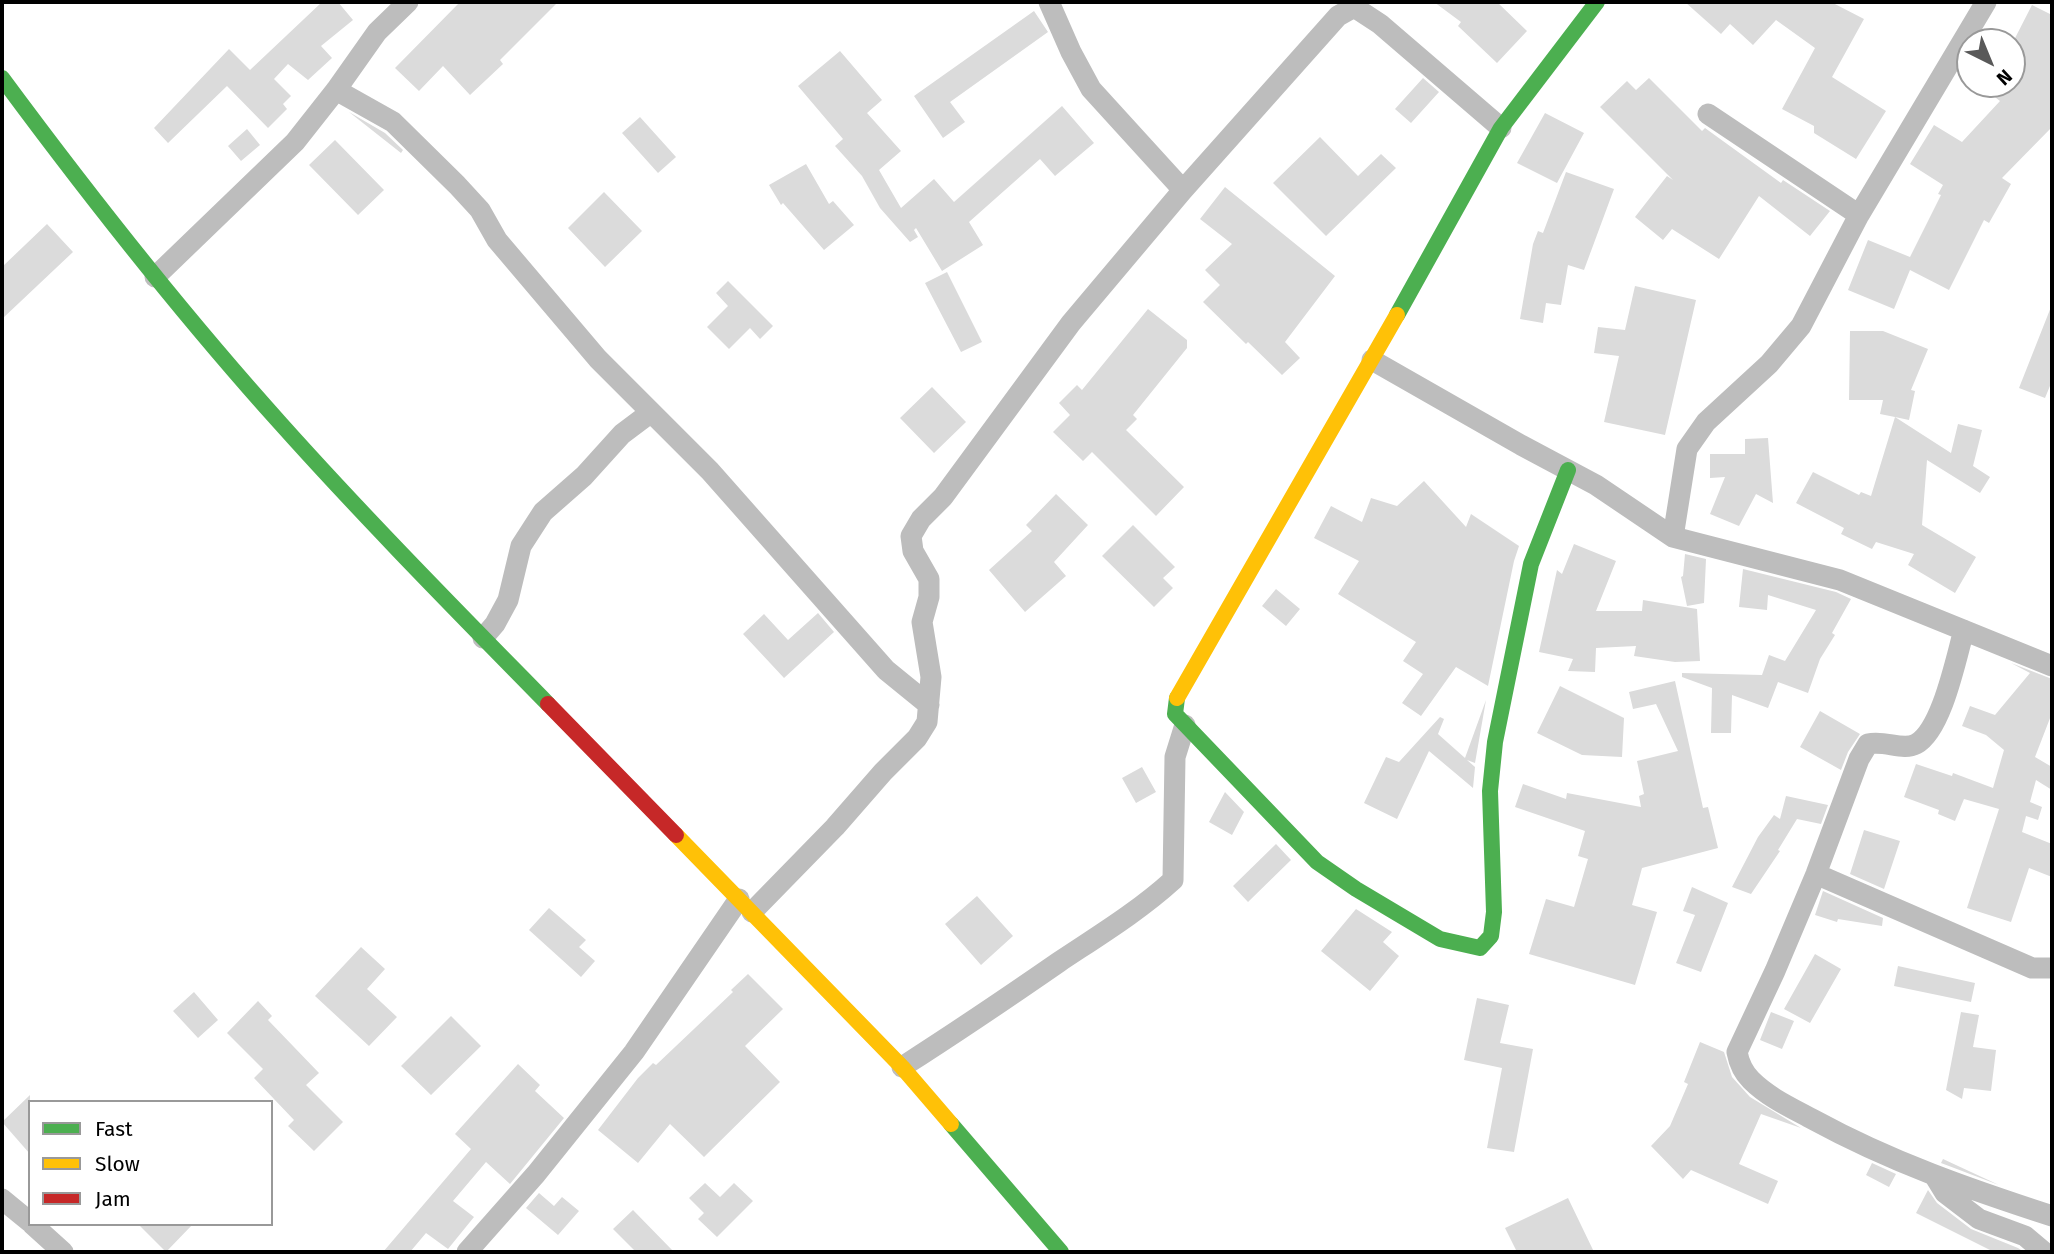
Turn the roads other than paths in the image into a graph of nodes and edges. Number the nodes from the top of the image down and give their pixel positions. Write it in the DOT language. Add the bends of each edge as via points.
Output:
graph roads {
  1 [pos="408,2"];
  2 [pos="1049,2"];
  3 [pos="1597,2"];
  4 [pos="1986,2"];
  5 [pos="2,78"];
  6 [pos="336,90"];
  7 [pos="1708,114"];
  8 [pos="1501,128"];
  9 [pos="1183,190"];
  10 [pos="1859,215"];
  11 [pos="155,277"];
  12 [pos="1372,360"];
  13 [pos="650,413"];
  14 [pos="1568,470"];
  15 [pos="1672,537"];
  16 [pos="1964,630"];
  17 [pos="483,638"];
  18 [pos="2052,666"];
  19 [pos="929,705"];
  20 [pos="1185,725"];
  21 [pos="1816,874"];
  22 [pos="746,906"];
  23 [pos="2052,968"];
  24 [pos="902,1067"];
  25 [pos="1934,1175"];
  26 [pos="2,1199"];
  27 [pos="2052,1216"];
  28 [pos="28,1221"];
  29 [pos="34,1226"];
  30 [pos="63,1252"];
  31 [pos="467,1252"];
  32 [pos="1061,1252"];
  33 [pos="2044,1252"];
  1 -- 6 [label="street" via="377,32"];
  2 -- 9 [label="street" via="1091,89"];
  3 -- 8 [label="street"];
  4 -- 10 [label="street"];
  5 -- 11 [label="street"];
  6 -- 11 [label="street" via="295,142"];
  6 -- 13 [label="street" via="393,122 457,185 480,210 497,240"];
  7 -- 10 [label="street"];
  8 -- 9 [label="street" via="1380,24 1353,7 1338,16"];
  8 -- 12 [label="street"];
  9 -- 19 [label="street" via="1071,323 911,536 929,579 922,622 931,677"];
  10 -- 15 [label="street" via="1801,326 1769,364 1706,422 1688,449"];
  11 -- 17 [label="street" via="279,422"];
  12 -- 14 [label="street"];
  12 -- 20 [label="street" via="1176,700 1175,714"];
  13 -- 17 [label="street" via="622,434 543,512 522,546 508,600"];
  13 -- 19 [label="street" via="710,471 886,670"];
  14 -- 15 [label="street"];
  14 -- 20 [label="street" via="1531,564 1495,742 1490,791 1494,912 1491,936 1480,948 1440,939 1317,862"];
  15 -- 16 [label="street" via="1840,580"];
  16 -- 18 [label="street"];
  16 -- 21 [label="street" via="1932,727 1916,744 1901,747 1880,741 1863,751"];
  17 -- 22 [label="street"];
  19 -- 22 [label="street" via="927,722 917,738 835,827"];
  20 -- 24 [label="street" via="1175,757 1173,880 1104,932"];
  21 -- 23 [label="street" via="2032,968"];
  21 -- 25 [label="street" via="1737,1052 1739,1063 1750,1079 1774,1098 1882,1155"];
  22 -- 24 [label="street"];
  22 -- 31 [label="street" via="536,1174"];
  24 -- 32 [label="street"];
  25 -- 27 [label="street"];
  25 -- 33 [label="street" via="1945,1193 1979,1219 2025,1237"];
  26 -- 28 [label="street"];
  29 -- 30 [label="street"];
}
